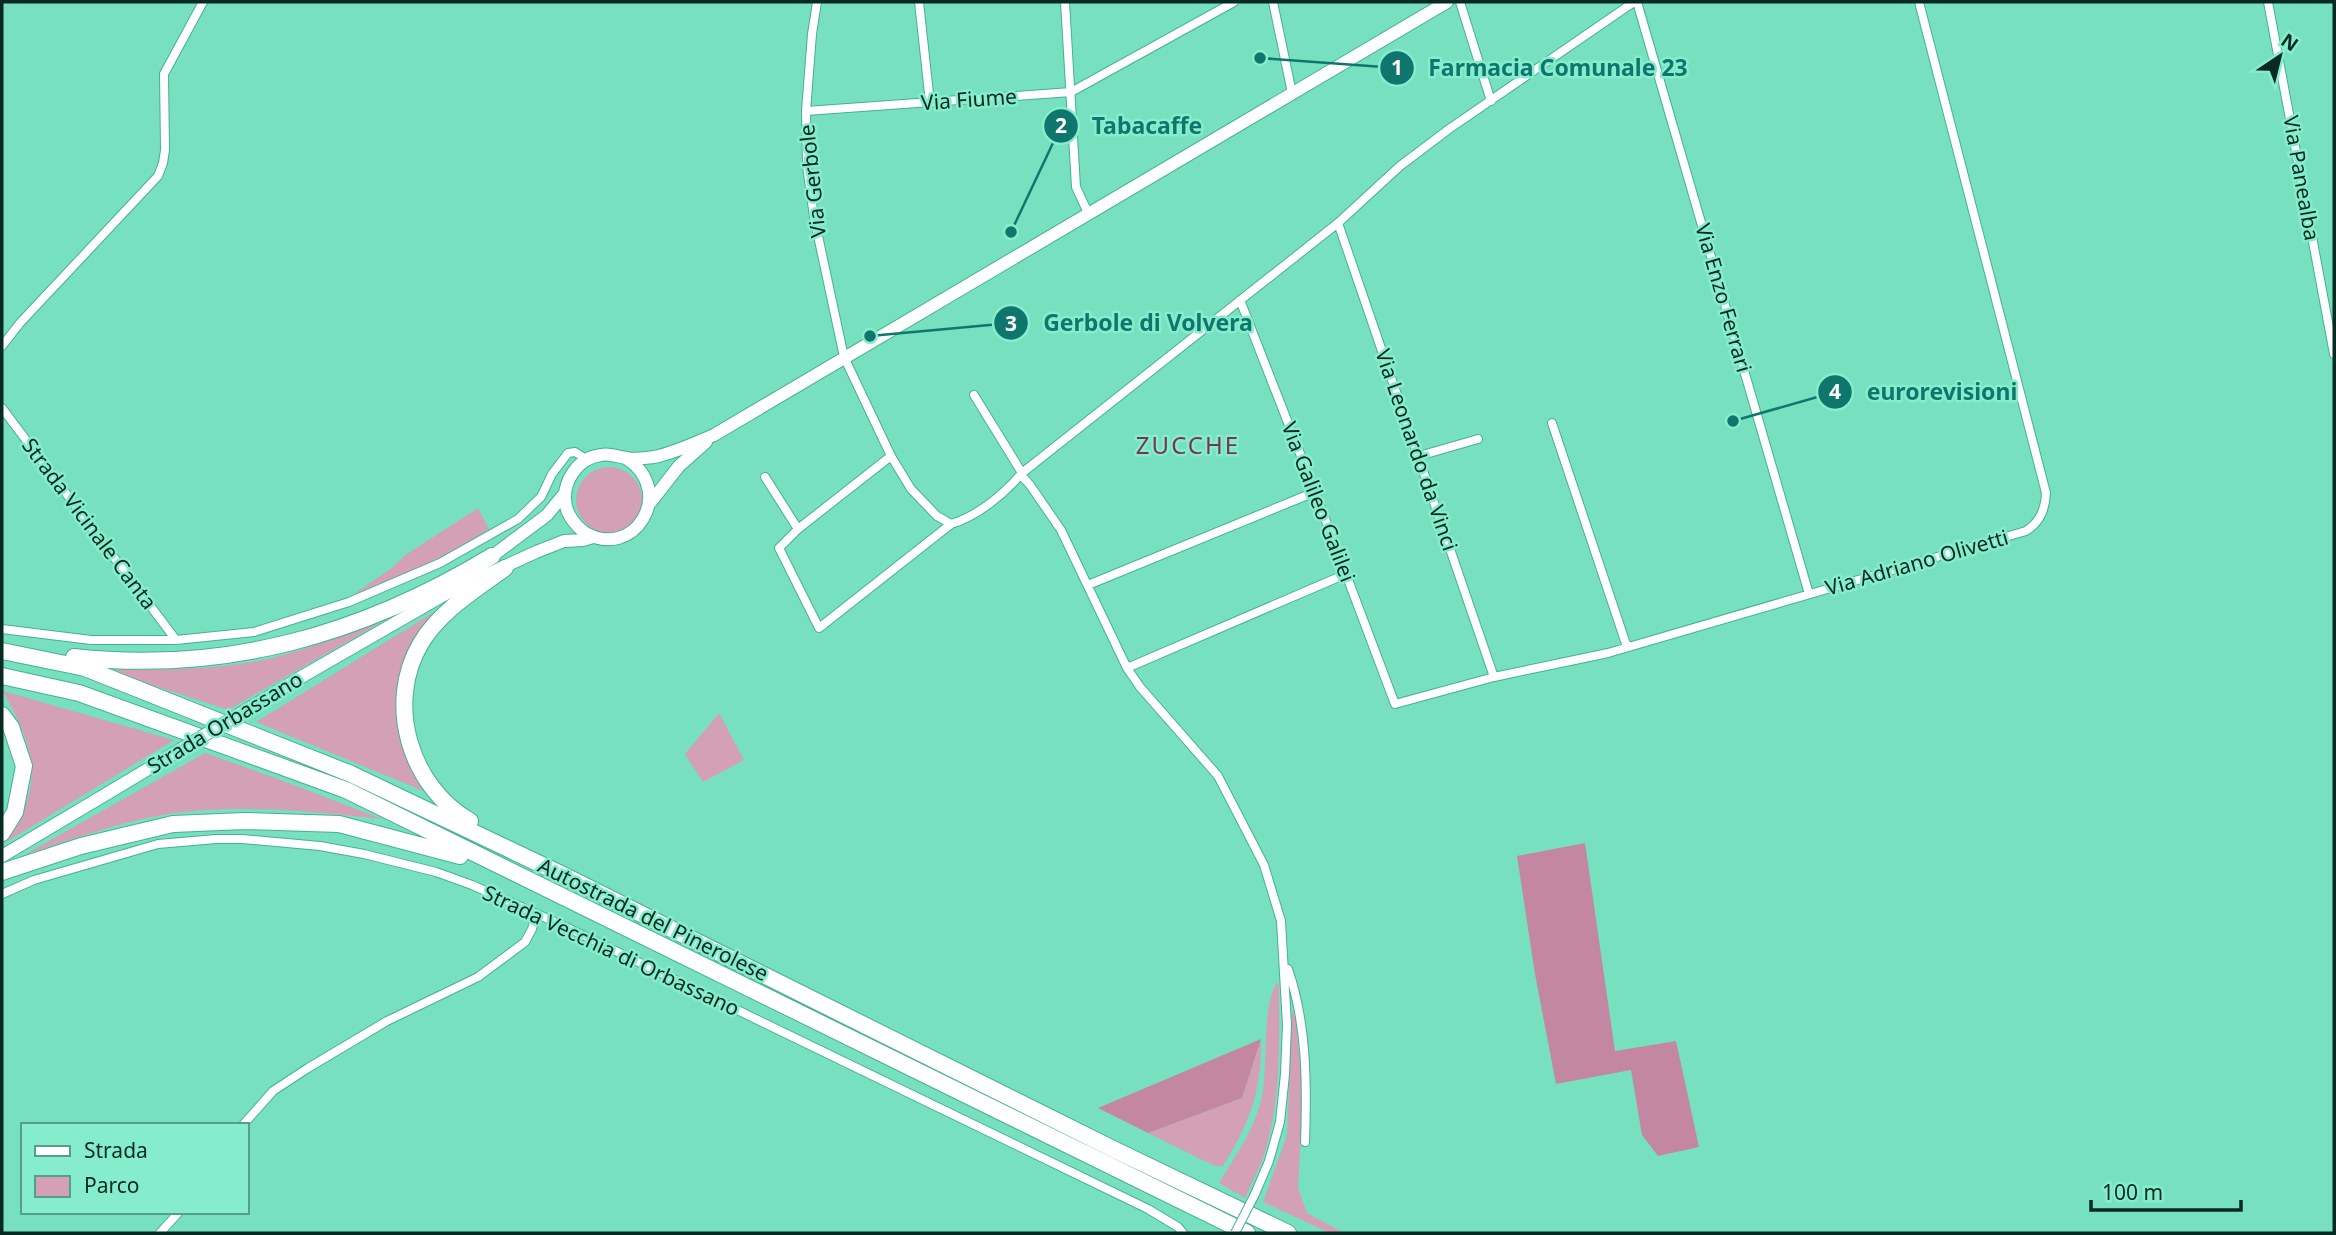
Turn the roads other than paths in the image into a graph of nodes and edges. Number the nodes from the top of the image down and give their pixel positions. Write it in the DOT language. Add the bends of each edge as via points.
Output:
graph roads {
  1 [pos="203,2"];
  2 [pos="817,2"];
  3 [pos="919,2"];
  4 [pos="1065,2"];
  5 [pos="1234,2"];
  6 [pos="1273,2"];
  7 [pos="1447,2"];
  8 [pos="1460,2"];
  9 [pos="1635,2"];
  10 [pos="1919,2"];
  11 [pos="2268,2"];
  12 [pos="1071,92"];
  13 [pos="1292,93"];
  14 [pos="1491,101"];
  15 [pos="930,103"];
  16 [pos="806,111"];
  17 [pos="1088,213"];
  18 [pos="1338,223"];
  19 [pos="1240,300"];
  20 [pos="2,346"];
  21 [pos="2334,354"];
  22 [pos="844,358"];
  23 [pos="974,395"];
  24 [pos="2,408"];
  25 [pos="1552,423"];
  26 [pos="714,435"];
  27 [pos="1478,439"];
  28 [pos="891,456"];
  29 [pos="1419,456"];
  30 [pos="626,458"];
  31 [pos="586,459"];
  32 [pos="1021,474"];
  33 [pos="765,477"];
  34 [pos="1315,492"];
  35 [pos="565,493"];
  36 [pos="650,503"];
  37 [pos="951,524"];
  38 [pos="798,529"];
  39 [pos="593,537"];
  40 [pos="492,556"];
  41 [pos="505,568"];
  42 [pos="1346,574"];
  43 [pos="1088,585"];
  44 [pos="449,592"];
  45 [pos="1809,594"];
  46 [pos="2,629"];
  47 [pos="176,640"];
  48 [pos="1627,647"];
  49 [pos="2,649"];
  50 [pos="1127,668"];
  51 [pos="2,677"];
  52 [pos="1494,677"];
  53 [pos="1395,704"];
  54 [pos="2,715"];
  55 [pos="2,833"];
  56 [pos="2,856"];
  57 [pos="2,872"];
  58 [pos="563,875"];
  59 [pos="2,894"];
  60 [pos="565,899"];
  61 [pos="536,915"];
  62 [pos="1284,958"];
  63 [pos="245,1123"];
  64 [pos="1304,1142"];
  65 [pos="177,1214"];
  66 [pos="160,1233"];
  67 [pos="1183,1233"];
  68 [pos="1235,1233"];
  69 [pos="1247,1233"];
  70 [pos="1288,1233"];
  1 -- 20 [label="street" via="164,74 165,150 158,176"];
  2 -- 16 [label="street, Via Gerbole"];
  3 -- 15 [label="street"];
  4 -- 12 [label="street"];
  5 -- 12 [label="street, Via Fiume"];
  6 -- 13 [label="street"];
  7 -- 13 [label="main road, Strada Orbassano"];
  8 -- 14 [label="street"];
  9 -- 14 [label="street"];
  9 -- 45 [label="street, Via Enzo Ferrari"];
  10 -- 45 [label="street, Via Adriano Olivetti" via="2043,480 2045,507 2034,526 2015,536"];
  11 -- 21 [label="street, Via Panealba"];
  12 -- 15 [label="street, Via Fiume"];
  12 -- 17 [label="street" via="1076,187"];
  13 -- 17 [label="main road, Strada Orbassano"];
  14 -- 18 [label="street" via="1400,166"];
  15 -- 16 [label="street, Via Fiume"];
  16 -- 22 [label="street, Via Gerbole" via="814,217"];
  17 -- 22 [label="main road, Strada Orbassano"];
  18 -- 19 [label="street"];
  18 -- 29 [label="street, Via Leonardo da Vinci"];
  19 -- 32 [label="street"];
  19 -- 34 [label="street, Via Galileo Galilei"];
  22 -- 26 [label="main road, Strada Orbassano"];
  22 -- 28 [label="street, Via Gerbole"];
  23 -- 32 [label="street"];
  24 -- 47 [label="street, Strada Vicinale Canta"];
  25 -- 48 [label="street"];
  26 -- 30 [label="main road, Strada Orbassano" via="663,455"];
  26 -- 36 [label="main road, Strada Orbassano" via="679,466"];
  27 -- 29 [label="street"];
  28 -- 37 [label="street, Via Gerbole" via="911,489"];
  28 -- 38 [label="street"];
  29 -- 52 [label="street, Via Leonardo da Vinci"];
  30 -- 31 [label="main road, Strada Orbassano" via="613,454"];
  30 -- 36 [label="main road" via="643,472"];
  31 -- 35 [label="main road, Strada Orbassano" via="572,473"];
  31 -- 47 [label="street" via="568,453 541,497 518,519 440,563 349,602 254,632"];
  32 -- 37 [label="street" via="965,520"];
  32 -- 43 [label="street" via="1061,530"];
  33 -- 38 [label="street"];
  34 -- 42 [label="street, Via Galileo Galilei"];
  34 -- 43 [label="street"];
  35 -- 39 [label="main road" via="571,520"];
  35 -- 40 [label="main road, Strada Orbassano" via="547,515"];
  36 -- 39 [label="main road, Strada Orbassano" via="639,526 629,533 618,538"];
  37 -- 38 [label="street" via="819,628 779,548"];
  39 -- 41 [label="main road, Strada Orbassano" via="564,541"];
  40 -- 44 [label="main road, Strada Orbassano"];
  40 -- 49 [label="highway" via="369,619 245,653 132,661"];
  41 -- 44 [label="main road, Strada Orbassano"];
  41 -- 58 [label="highway" via="455,606 421,643 407,681 405,724 430,788 454,812"];
  42 -- 50 [label="street"];
  42 -- 53 [label="street, Via Galileo Galilei"];
  43 -- 50 [label="street"];
  44 -- 56 [label="main road, Strada Orbassano, bridge"];
  45 -- 48 [label="street, Via Adriano Olivetti"];
  46 -- 47 [label="street" via="90,640"];
  48 -- 52 [label="street, Via Adriano Olivetti"];
  49 -- 58 [label="highway, Autostrada del Pinerolese" via="85,668 351,774"];
  50 -- 62 [label="street" via="1218,776 1240,815 1273,892"];
  51 -- 60 [label="highway, Autostrada del Pinerolese" via="79,693 346,790"];
  52 -- 53 [label="street, Via Adriano Olivetti"];
  54 -- 55 [label="highway" via="11,727 24,766 15,812"];
  57 -- 60 [label="highway" via="81,846 173,824 339,824 449,852"];
  58 -- 70 [label="highway, Autostrada del Pinerolese"];
  59 -- 61 [label="street, Strada Vecchia di Orbassano" via="34,880 158,844 242,838 320,846 413,866 472,885"];
  60 -- 69 [label="highway, Autostrada del Pinerolese"];
  61 -- 63 [label="street" via="524,942 478,977 387,1021 308,1068 273,1091"];
  61 -- 67 [label="street, Strada Vecchia di Orbassano" via="1148,1209"];
  62 -- 64 [label="street" via="1297,1000 1307,1073"];
  62 -- 68 [label="street, bridge" via="1287,1025 1280,1122 1269,1161"];
  65 -- 66 [label="street"];
}
